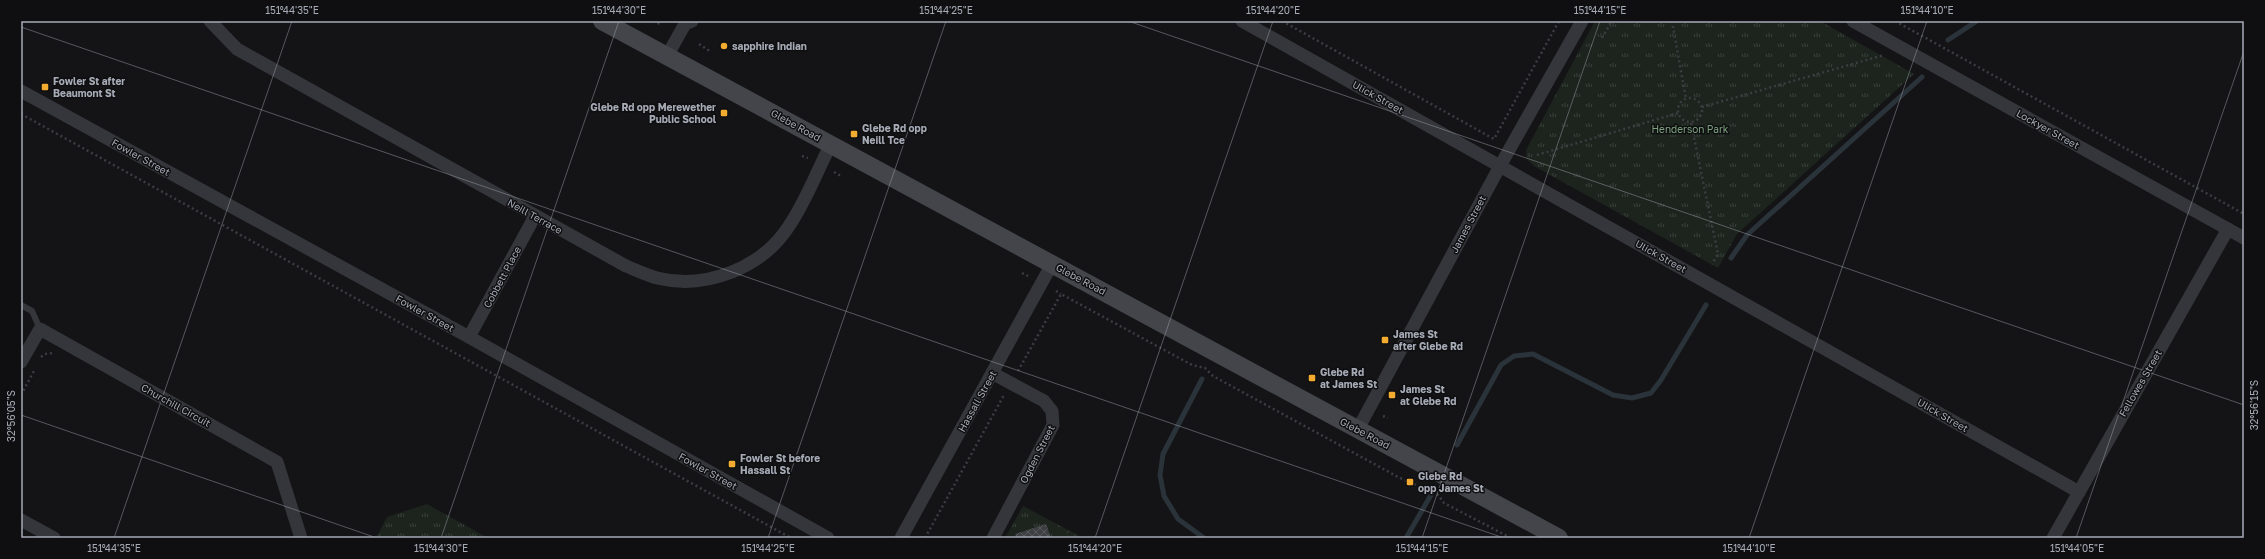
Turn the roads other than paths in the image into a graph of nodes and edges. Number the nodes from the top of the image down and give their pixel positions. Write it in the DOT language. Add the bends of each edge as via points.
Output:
graph roads {
  1 [pos="210,21"];
  2 [pos="602,21"];
  3 [pos="692,21"];
  4 [pos="1242,21"];
  5 [pos="1582,21"];
  6 [pos="1852,21"];
  7 [pos="667,56"];
  8 [pos="21,92"];
  9 [pos="831,144"];
  10 [pos="1500,166"];
  11 [pos="535,216"];
  12 [pos="2228,229"];
  13 [pos="2244,238"];
  14 [pos="1052,264"];
  15 [pos="21,305"];
  16 [pos="40,328"];
  17 [pos="469,337"];
  18 [pos="21,362"];
  19 [pos="992,373"];
  20 [pos="1358,429"];
  21 [pos="2079,492"];
  22 [pos="21,520"];
  23 [pos="1551,536"];
  24 [pos="54,538"];
  25 [pos="301,538"];
  26 [pos="828,538"];
  27 [pos="901,538"];
  28 [pos="993,538"];
  29 [pos="2053,538"];
  1 -- 11 [label="street, Neill Terrace" via="237,49"];
  2 -- 7 [label="main road, Glebe Road"];
  3 -- 7 [label="street" via="685,24"];
  4 -- 10 [label="street, Ulick Street"];
  5 -- 10 [label="street, James Street"];
  6 -- 12 [label="street, Lockyer Street"];
  7 -- 9 [label="main road, Glebe Road"];
  8 -- 17 [label="street, Fowler Street"];
  9 -- 11 [label="street, Neill Terrace" via="789,226 767,253 735,271 702,281 658,278 626,266"];
  9 -- 14 [label="main road, Glebe Road"];
  10 -- 20 [label="street, James Street"];
  10 -- 21 [label="street, Ulick Street"];
  11 -- 17 [label="street, Cobbett Place"];
  12 -- 13 [label="street, Lockyer Street"];
  12 -- 21 [label="street, Fellowes Street"];
  14 -- 19 [label="street, Hassall Street"];
  14 -- 20 [label="main road, Glebe Road"];
  15 -- 16 [label="lane" via="32,311"];
  16 -- 18 [label="street"];
  16 -- 25 [label="street, Churchill Circuit" via="278,462"];
  17 -- 26 [label="street, Fowler Street"];
  19 -- 27 [label="street, Hassall Street"];
  19 -- 28 [label="street, Ogden Street" via="1044,400 1052,411 1053,424"];
  20 -- 23 [label="main road, Glebe Road"];
  21 -- 29 [label="street, Fellowes Street"];
  22 -- 24 [label="street"];
}
